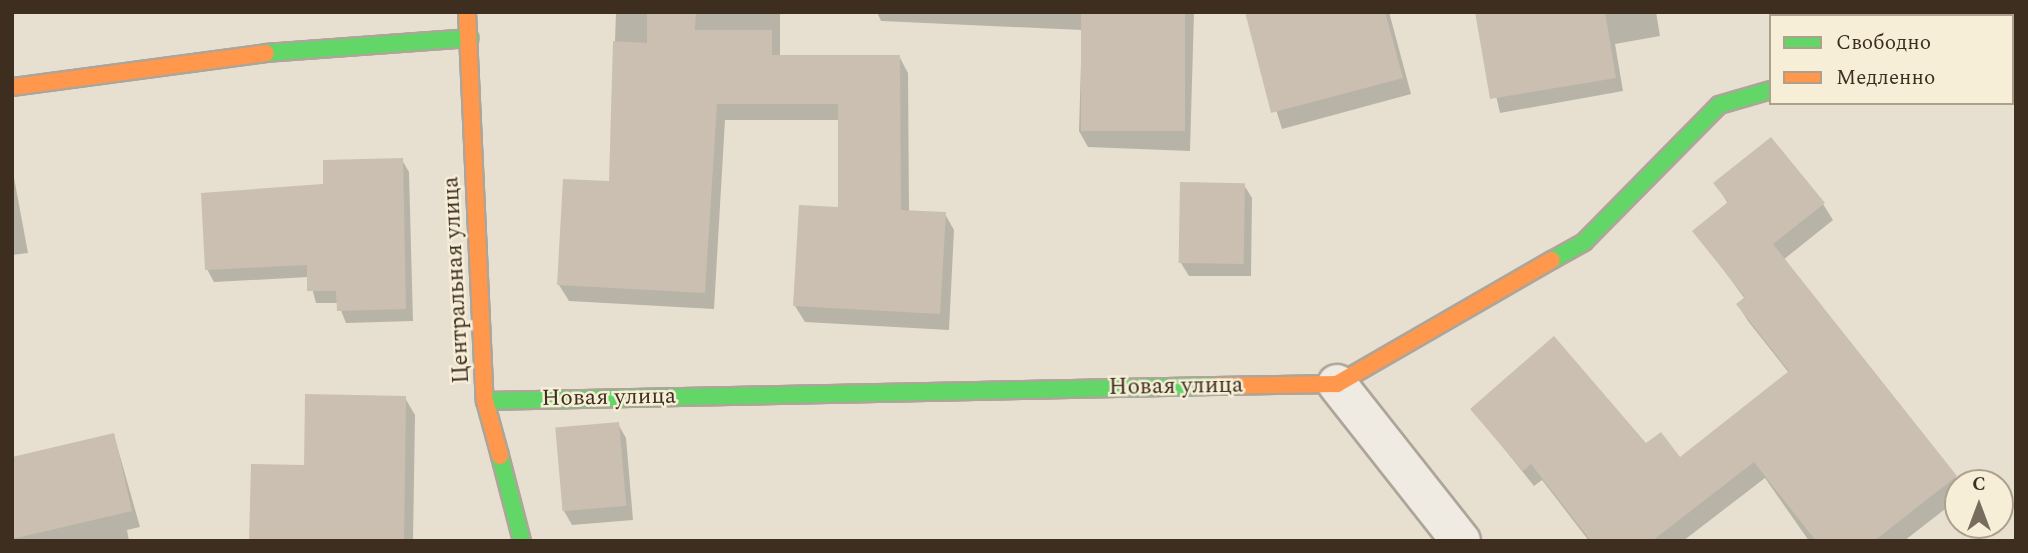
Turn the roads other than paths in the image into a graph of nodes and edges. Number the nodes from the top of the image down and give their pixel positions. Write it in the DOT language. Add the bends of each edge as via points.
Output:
graph roads {
  1 [pos="467,12"];
  2 [pos="469,38"];
  3 [pos="12,87"];
  4 [pos="1769,91"];
  5 [pos="1337,384"];
  6 [pos="485,401"];
  7 [pos="522,541"];
  8 [pos="1461,541"];
  1 -- 2 [label="street, Центральная улица"];
  2 -- 3 [label="street" via="221,55"];
  2 -- 6 [label="street, Центральная улица"];
  4 -- 5 [label="street, Новая улица" via="1719,105 1584,242"];
  5 -- 6 [label="street, Новая улица"];
  5 -- 8 [label="street"];
  6 -- 7 [label="street, Центральная улица"];
}
